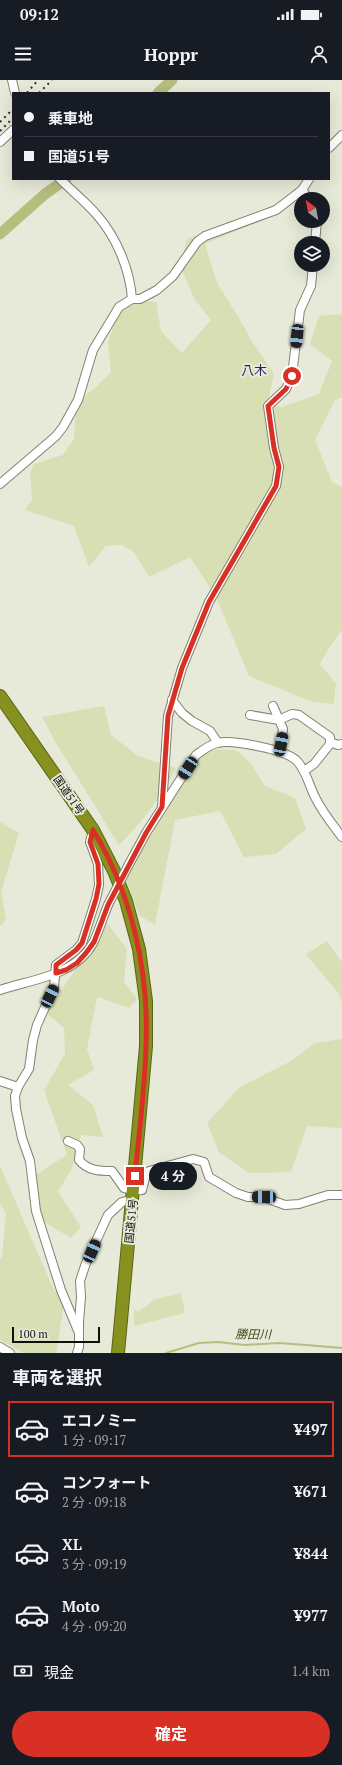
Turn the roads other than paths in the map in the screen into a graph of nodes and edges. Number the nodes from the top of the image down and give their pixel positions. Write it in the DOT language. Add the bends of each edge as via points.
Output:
graph roads {
  1 [pos="12,80"];
  2 [pos="15,92"];
  3 [pos="12,131"];
  4 [pos="342,135"];
  5 [pos="0,142"];
  6 [pos="330,147"];
  7 [pos="61,180"];
  8 [pos="308,180"];
  9 [pos="302,190"];
  10 [pos="312,272"];
  11 [pos="132,299"];
  12 [pos="0,484"];
  13 [pos="0,696"];
  14 [pos="172,700"];
  15 [pos="273,706"];
  16 [pos="250,715"];
  17 [pos="279,720"];
  18 [pos="330,742"];
  19 [pos="218,743"];
  20 [pos="342,744"];
  21 [pos="280,752"];
  22 [pos="304,771"];
  23 [pos="162,807"];
  24 [pos="93,830"];
  25 [pos="342,837"];
  26 [pos="56,973"];
  27 [pos="0,990"];
  28 [pos="0,1081"];
  29 [pos="18,1087"];
  30 [pos="68,1141"];
  31 [pos="133,1194"];
  32 [pos="342,1196"];
  33 [pos="79,1333"];
  34 [pos="0,1347"];
  35 [pos="10,1353"];
  36 [pos="77,1353"];
  37 [pos="118,1353"];
  1 -- 2 [label="street"];
  3 -- 5 [label="street"];
  4 -- 6 [label="street"];
  7 -- 11 [label="street" via="98,216 115,243 127,270"];
  8 -- 9 [label="street"];
  9 -- 11 [label="street" via="276,210 205,236 197,242 173,276 158,290 140,300"];
  10 -- 14 [label="street" via="311,286 300,310 292,376 286,389 268,406 279,467 276,486 209,602"];
  11 -- 12 [label="street" via="119,307 98,341 78,400 63,427"];
  13 -- 24 [label="highway, 国道51号"];
  14 -- 19 [label="street" via="182,713 210,731"];
  14 -- 23 [label="street" via="168,716"];
  15 -- 17 [label="street"];
  16 -- 17 [label="street"];
  17 -- 18 [label="street" via="292,714 299,714 330,737"];
  17 -- 21 [label="street" via="283,730"];
  18 -- 20 [label="street"];
  18 -- 22 [label="street" via="314,764"];
  19 -- 21 [label="street" via="229,742"];
  19 -- 23 [label="street" via="196,755"];
  21 -- 22 [label="street" via="295,760"];
  22 -- 25 [label="street" via="317,801"];
  23 -- 26 [label="street, bridge" via="108,905 94,942 77,963"];
  24 -- 26 [label="street" via="90,842 98,864 99,884 96,899 82,943 56,965"];
  24 -- 31 [label="highway, 国道51号" via="126,900 135,930 146,1002 146,1046"];
  26 -- 27 [label="street"];
  26 -- 29 [label="street" via="54,987 37,1025 29,1069"];
  28 -- 29 [label="street"];
  29 -- 33 [label="street" via="15,1096 16,1109 30,1161 36,1211 61,1290"];
  30 -- 31 [label="street" via="80,1149 79,1160 82,1164 92,1169 112,1171 124,1188"];
  31 -- 32 [label="street" via="142,1190 149,1171 193,1159 204,1162 209,1176 236,1193 248,1197 264,1197 284,1205 299,1204 328,1195"];
  31 -- 33 [label="street" via="108,1215 86,1263 80,1281"];
  31 -- 37 [label="highway, 国道51号"];
  33 -- 36 [label="street"];
  34 -- 35 [label="street"];
}
